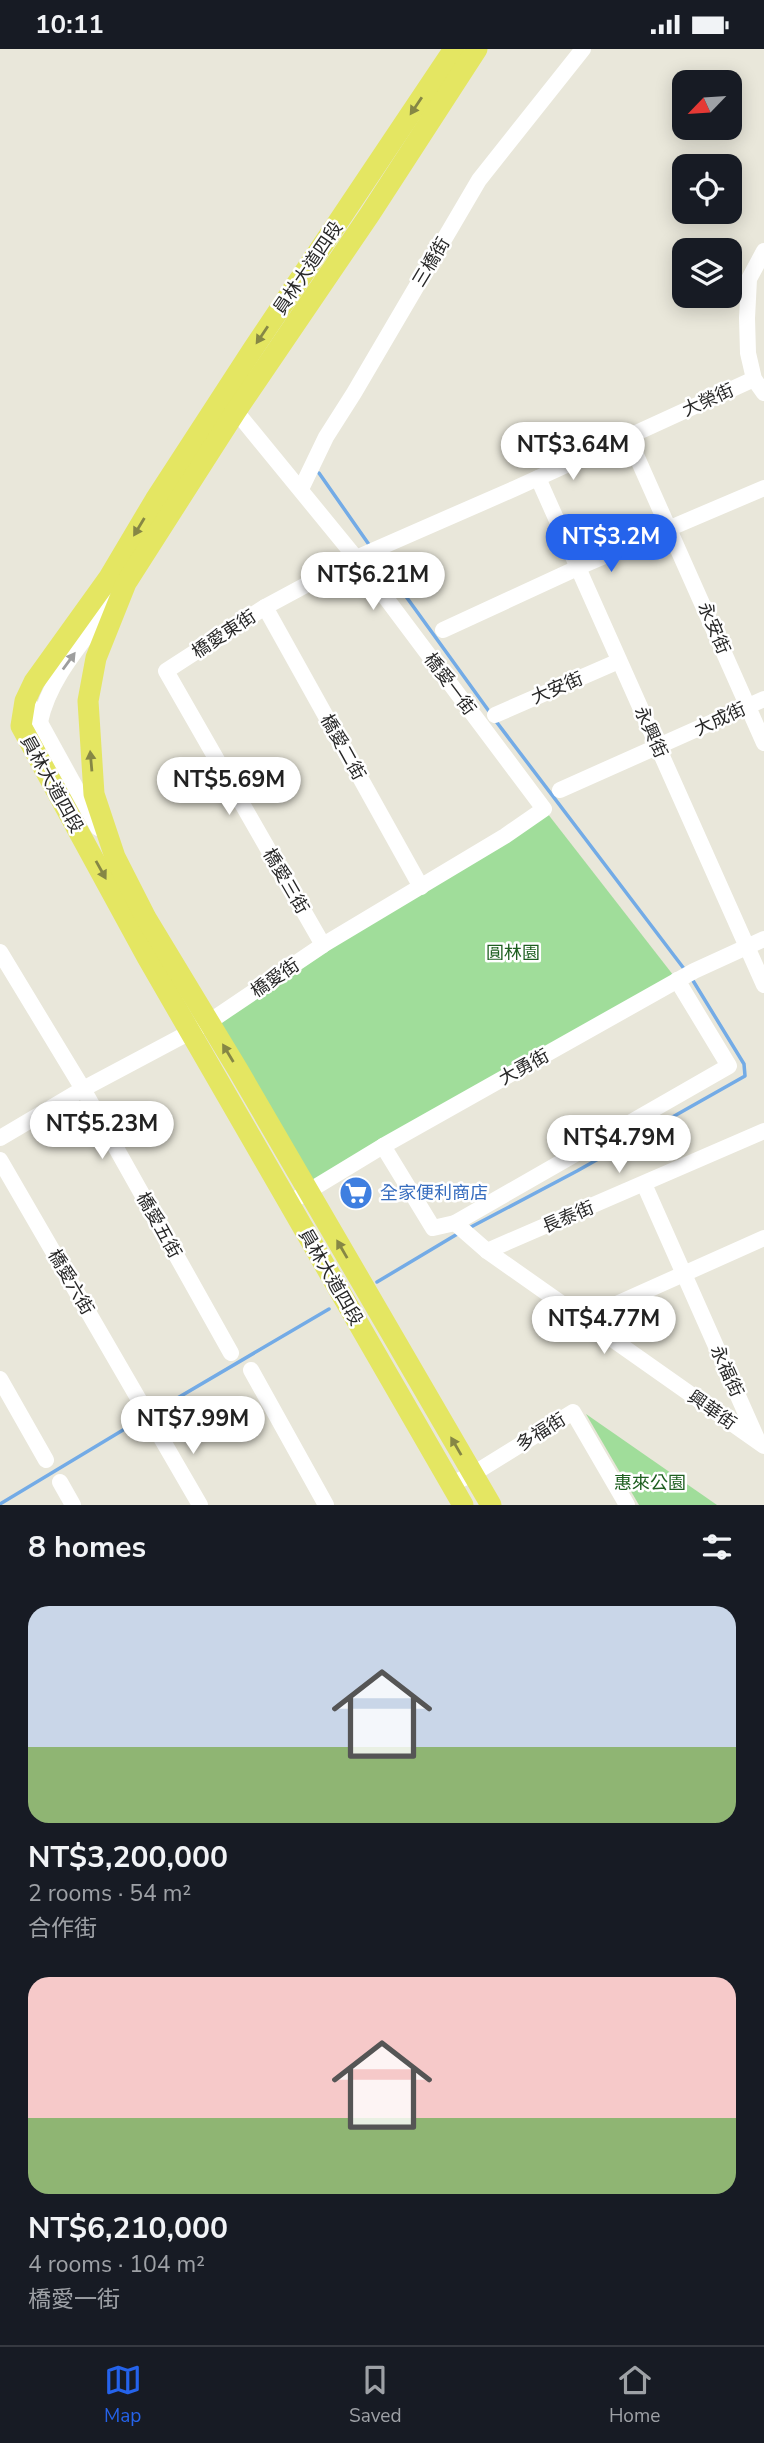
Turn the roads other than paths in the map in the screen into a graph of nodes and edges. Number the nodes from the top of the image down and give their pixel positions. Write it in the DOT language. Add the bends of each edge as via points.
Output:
graph roads {
  1 [pos="454,49"];
  2 [pos="477,49"];
  3 [pos="583,49"];
  4 [pos="764,251"];
  5 [pos="754,379"];
  6 [pos="764,393"];
  7 [pos="229,404"];
  8 [pos="628,437"];
  9 [pos="538,478"];
  10 [pos="301,489"];
  11 [pos="762,493"];
  12 [pos="671,530"];
  13 [pos="366,554"];
  14 [pos="579,570"];
  15 [pos="126,583"];
  16 [pos="265,607"];
  17 [pos="443,630"];
  18 [pos="619,661"];
  19 [pos="166,671"];
  20 [pos="27,699"];
  21 [pos="764,699"];
  22 [pos="747,706"];
  23 [pos="495,715"];
  24 [pos="40,722"];
  25 [pos="764,743"];
  26 [pos="658,748"];
  27 [pos="560,790"];
  28 [pos="544,809"];
  29 [pos="115,857"];
  30 [pos="421,887"];
  31 [pos="764,939"];
  32 [pos="323,945"];
  33 [pos="746,946"];
  34 [pos="0,952"];
  35 [pos="685,976"];
  36 [pos="764,985"];
  37 [pos="200,1026"];
  38 [pos="83,1089"];
  39 [pos="764,1132"];
  40 [pos="0,1138"];
  41 [pos="383,1146"];
  42 [pos="0,1160"];
  43 [pos="645,1184"];
  44 [pos="309,1192"];
  45 [pos="289,1203"];
  46 [pos="460,1228"];
  47 [pos="764,1238"];
  48 [pos="487,1251"];
  49 [pos="684,1273"];
  50 [pos="583,1319"];
  51 [pos="231,1353"];
  52 [pos="251,1370"];
  53 [pos="0,1379"];
  54 [pos="741,1403"];
  55 [pos="727,1420"];
  56 [pos="762,1445"];
  57 [pos="46,1460"];
  58 [pos="473,1474"];
  59 [pos="60,1482"];
  60 [pos="451,1484"];
  61 [pos="73,1505"];
  62 [pos="200,1505"];
  63 [pos="327,1505"];
  64 [pos="463,1505"];
  65 [pos="491,1505"];
  66 [pos="627,1505"];
  1 -- 7 [label="main road, 員林大道四段, one-way"];
  2 -- 7 [label="main road, 員林大道四段" via="370,214"];
  3 -- 10 [label="street, 三橋街" via="479,180 326,437"];
  4 -- 5 [label="street" via="749,279 748,353"];
  5 -- 6 [label="street"];
  5 -- 8 [label="street, 大榮街"];
  7 -- 10 [label="street, 橋愛一街"];
  7 -- 15 [label="main road, 員林大道四段"];
  7 -- 20 [label="main road, 員林大道四段, one-way" via="155,500"];
  8 -- 9 [label="street, 大榮街"];
  8 -- 12 [label="street, 永安街"];
  9 -- 13 [label="street, 大榮街"];
  9 -- 14 [label="street, 永興街"];
  10 -- 13 [label="street, 橋愛一街"];
  11 -- 12 [label="street"];
  12 -- 14 [label="street"];
  12 -- 22 [label="street, 永安街"];
  13 -- 16 [label="street, 橋愛東街"];
  13 -- 28 [label="street, 橋愛一街"];
  14 -- 17 [label="street"];
  14 -- 18 [label="street, 永興街"];
  24 -- 15 [label="street, one-way" via="44,702 58,677"];
  29 -- 15 [label="main road, 員林大道四段, one-way" via="94,794 88,701 96,657"];
  16 -- 19 [label="street, 橋愛東街"];
  16 -- 30 [label="street, 橋愛二街"];
  18 -- 23 [label="street, 大安街"];
  18 -- 26 [label="street, 永興街"];
  19 -- 32 [label="street, 橋愛三街"];
  20 -- 24 [label="street"];
  20 -- 37 [label="main road, 員林大道四段, one-way" via="21,726 147,957"];
  21 -- 22 [label="street, 大成街"];
  22 -- 25 [label="street, 永安街"];
  22 -- 26 [label="street, 大成街"];
  24 -- 29 [label="street"];
  26 -- 27 [label="street, 大成街"];
  26 -- 33 [label="street, 永興街"];
  28 -- 30 [label="street, 橋愛街"];
  29 -- 37 [label="main road, 員林大道四段"];
  30 -- 32 [label="street, 橋愛街"];
  31 -- 33 [label="street, 大勇街"];
  32 -- 37 [label="street, 橋愛街"];
  33 -- 35 [label="street, 大勇街"];
  33 -- 36 [label="street, 永興街"];
  34 -- 38 [label="street, 橋愛五街"];
  35 -- 41 [label="street, 大勇街"];
  35 -- 46 [label="street" via="729,1066"];
  37 -- 38 [label="street, 橋愛街"];
  44 -- 37 [label="main road, 員林大道四段, one-way"];
  37 -- 45 [label="main road, 員林大道四段"];
  38 -- 40 [label="street, 橋愛街"];
  38 -- 51 [label="street, 橋愛五街"];
  39 -- 43 [label="street, 長泰街"];
  41 -- 44 [label="street, 大勇街"];
  41 -- 46 [label="street" via="433,1228"];
  42 -- 62 [label="street, 橋愛六街"];
  43 -- 48 [label="street, 長泰街"];
  43 -- 49 [label="street, 永福街"];
  44 -- 45 [label="street, 大勇街"];
  58 -- 44 [label="main road, 員林大道四段, one-way"];
  45 -- 60 [label="main road, 員林大道四段"];
  46 -- 48 [label="street, 興華街"];
  47 -- 49 [label="street"];
  48 -- 50 [label="street, 興華街"];
  49 -- 50 [label="street"];
  49 -- 54 [label="street, 永福街"];
  50 -- 55 [label="street, 興華街"];
  52 -- 63 [label="street"];
  53 -- 57 [label="street"];
  54 -- 55 [label="street"];
  54 -- 56 [label="street, 永福街"];
  55 -- 56 [label="street, 興華街"];
  58 -- 60 [label="street, 多福街"];
  58 -- 65 [label="main road, 員林大道四段"];
  58 -- 66 [label="street, 多福街" via="573,1412"];
  59 -- 61 [label="street"];
  60 -- 64 [label="main road, 員林大道四段"];
}
